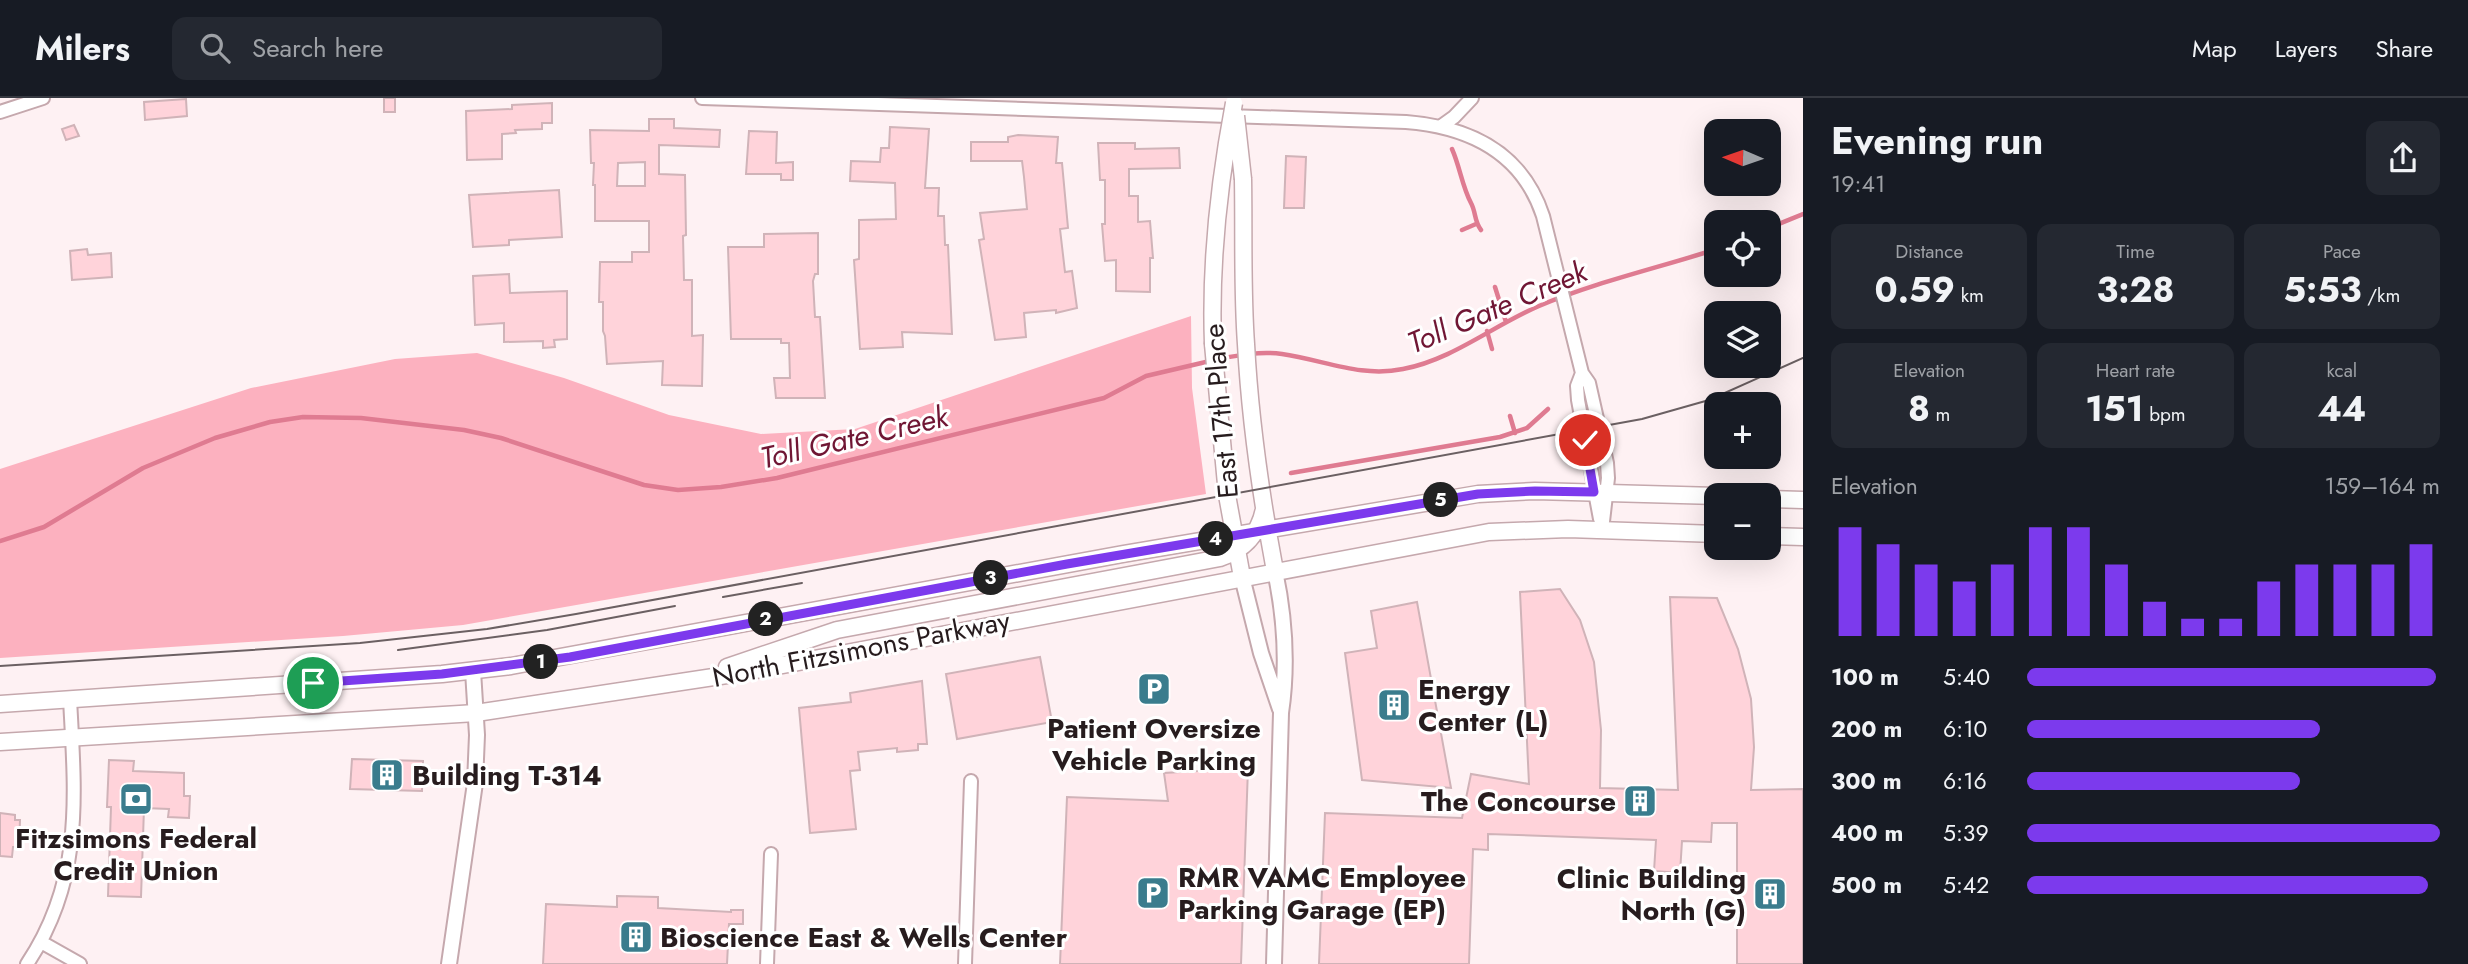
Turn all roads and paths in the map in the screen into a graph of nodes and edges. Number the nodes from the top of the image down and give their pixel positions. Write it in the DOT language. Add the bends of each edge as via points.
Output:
graph roads {
  1 [pos="43,98"];
  2 [pos="702,98"];
  3 [pos="1472,98"];
  4 [pos="1234,100"];
  5 [pos="0,112"];
  6 [pos="1440,127"];
  7 [pos="1600,492"];
  8 [pos="1704,496"];
  9 [pos="1781,499"];
  10 [pos="1803,499"];
  11 [pos="1602,530"];
  12 [pos="1261,532"];
  13 [pos="1704,534"];
  14 [pos="1781,536"];
  15 [pos="1803,537"];
  16 [pos="1236,543"];
  17 [pos="1275,570"];
  18 [pos="1242,577"];
  19 [pos="473,671"];
  20 [pos="685,682"];
  21 [pos="69,699"];
  22 [pos="0,704"];
  23 [pos="476,713"];
  24 [pos="1282,713"];
  25 [pos="72,737"];
  26 [pos="0,742"];
  27 [pos="971,781"];
  28 [pos="771,855"];
  29 [pos="41,942"];
  30 [pos="27,964"];
  31 [pos="80,964"];
  32 [pos="449,964"];
  33 [pos="767,964"];
  34 [pos="965,964"];
  35 [pos="1274,964"];
  1 -- 5 [label="street"];
  2 -- 6 [label="street" via="1380,121"];
  3 -- 6 [label="street"];
  4 -- 12 [label="main road, East 17th Place, bridge" via="1243,179 1246,353 1264,509"];
  4 -- 16 [label="main road, East 17th Place, bridge" via="1220,187 1212,317 1223,460"];
  6 -- 7 [label="street" via="1472,136 1501,154 1536,197 1607,463"];
  7 -- 8 [label="main road, North Fitzsimons Parkway"];
  7 -- 11 [label="street"];
  7 -- 12 [label="main road, North Fitzsimons Parkway" via="1478,494"];
  9 -- 10 [label="main road"];
  11 -- 13 [label="main road, North Fitzsimons Parkway"];
  11 -- 17 [label="main road, North Fitzsimons Parkway" via="1479,533"];
  12 -- 16 [label="main road, North Fitzsimons Parkway"];
  12 -- 17 [label="main road, East 17th Place"];
  14 -- 15 [label="main road"];
  16 -- 18 [label="main road, East 17th Place"];
  16 -- 19 [label="main road, North Fitzsimons Parkway" via="998,576"];
  16 -- 20 [label="main road" via="1220,558 821,634"];
  17 -- 18 [label="main road, North Fitzsimons Parkway"];
  17 -- 24 [label="street, East 17th Place" via="1286,648"];
  18 -- 20 [label="main road, North Fitzsimons Parkway"];
  18 -- 24 [label="street, East 17th Place"];
  19 -- 21 [label="main road, North Fitzsimons Parkway"];
  19 -- 23 [label="street"];
  20 -- 23 [label="main road, North Fitzsimons Parkway"];
  21 -- 22 [label="main road, North Fitzsimons Parkway"];
  21 -- 25 [label="street"];
  23 -- 25 [label="main road, North Fitzsimons Parkway"];
  23 -- 32 [label="street" via="475,783"];
  24 -- 35 [label="street, East 17th Place"];
  25 -- 26 [label="main road, North Fitzsimons Parkway"];
  25 -- 29 [label="street" via="70,863"];
  27 -- 34 [label="street"];
  28 -- 33 [label="street"];
  29 -- 30 [label="street"];
  29 -- 31 [label="street"];
}
